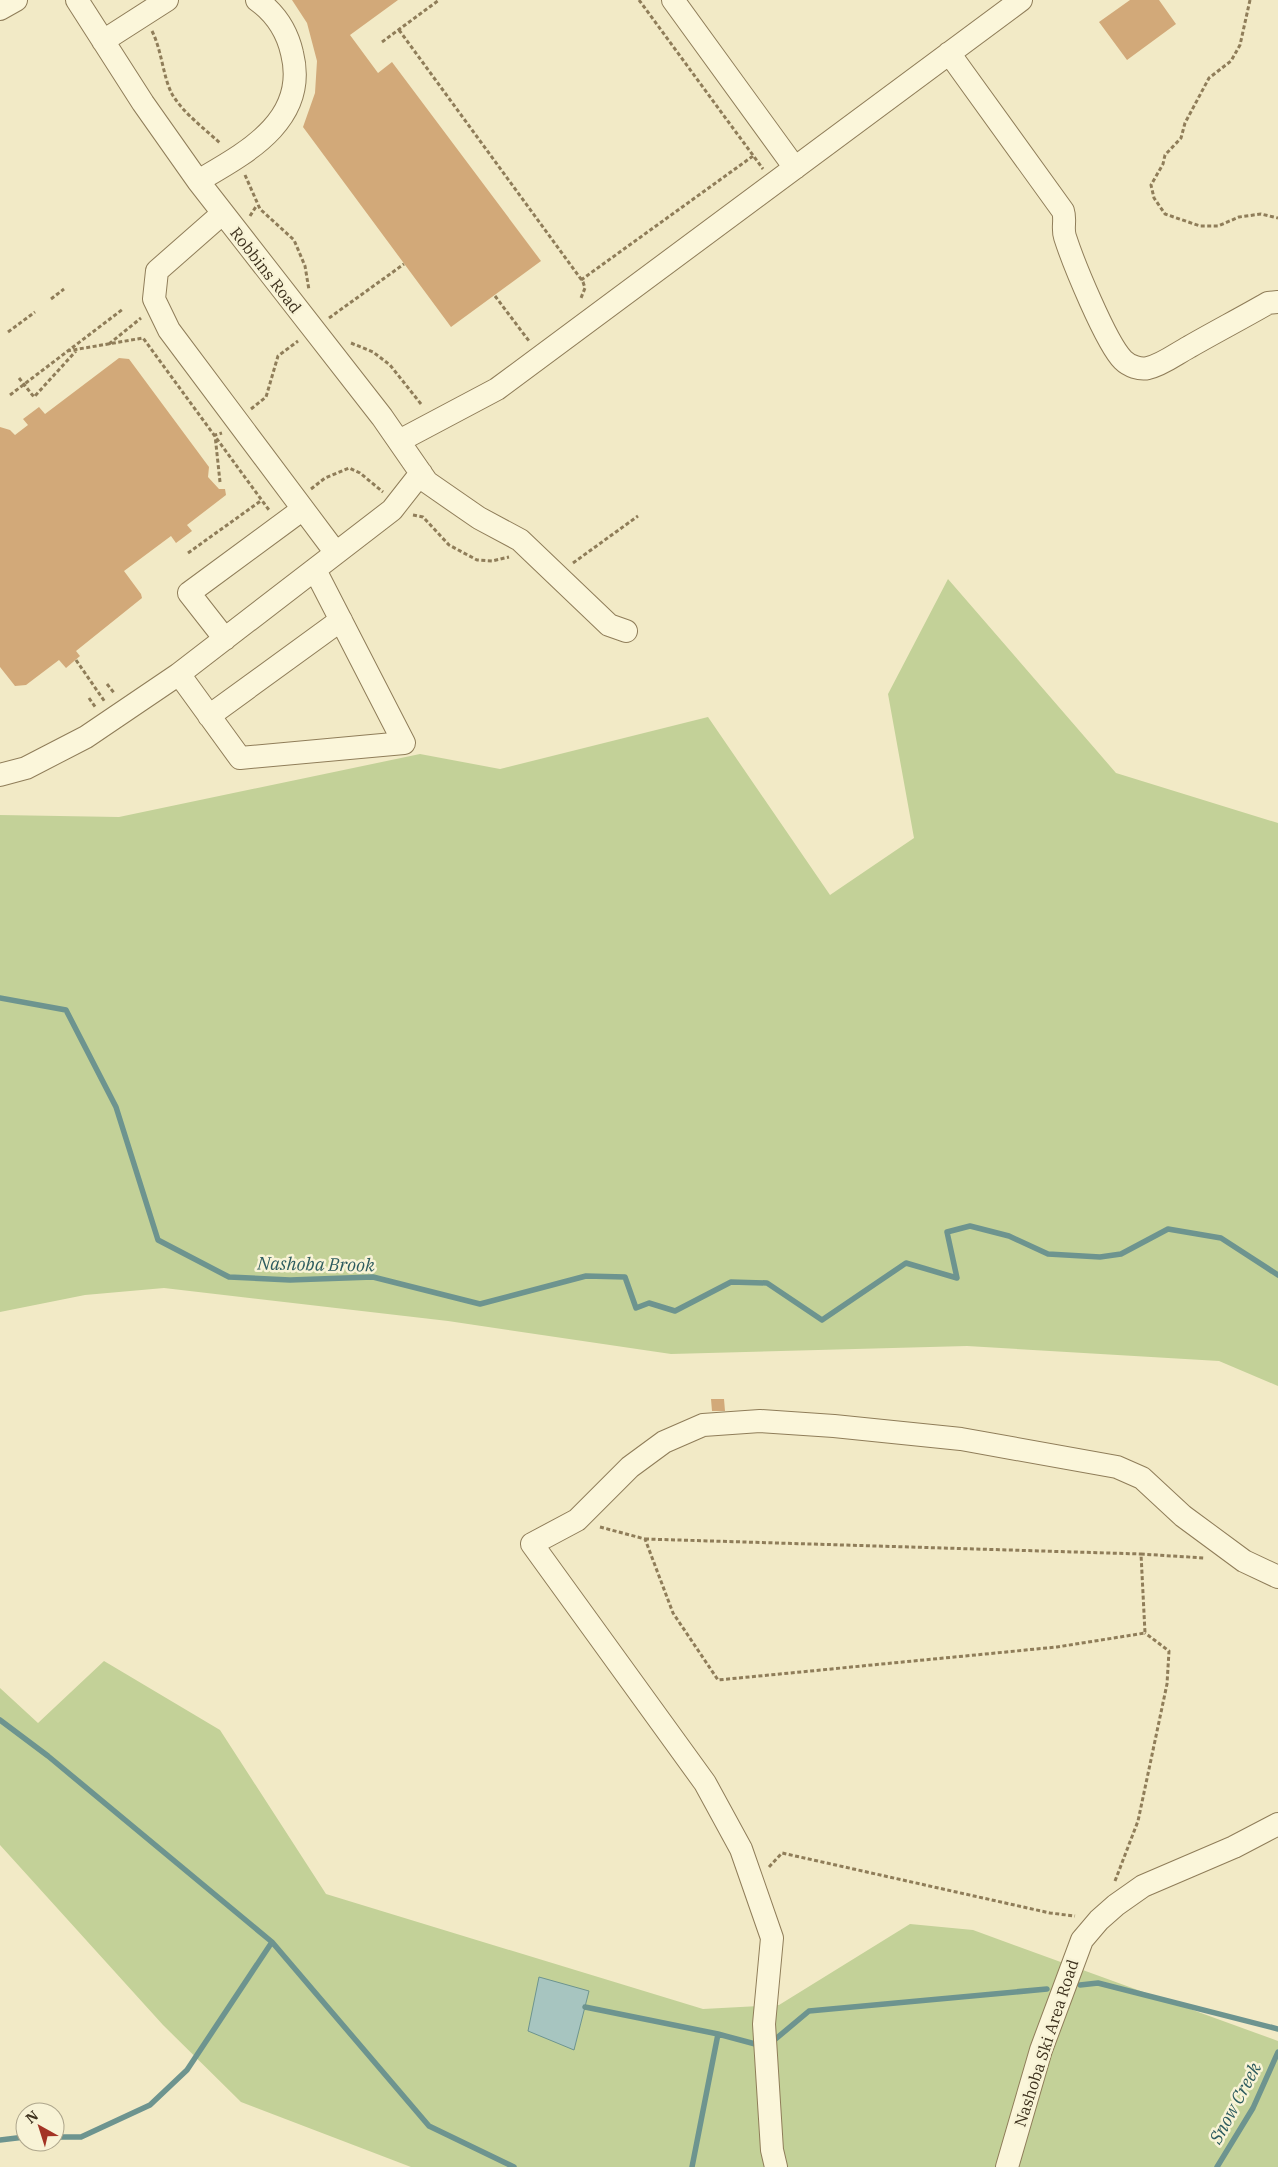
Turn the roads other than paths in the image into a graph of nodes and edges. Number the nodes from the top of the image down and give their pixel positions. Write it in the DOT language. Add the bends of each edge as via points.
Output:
graph roads {
  1 [pos="16,0"];
  2 [pos="76,0"];
  3 [pos="168,0"];
  4 [pos="257,0"];
  5 [pos="673,0"];
  6 [pos="1021,0"];
  7 [pos="0,9"];
  8 [pos="103,42"];
  9 [pos="950,53"];
  10 [pos="795,168"];
  11 [pos="198,181"];
  12 [pos="222,213"];
  13 [pos="1278,302"];
  14 [pos="399,442"];
  15 [pos="421,474"];
  16 [pos="305,501"];
  17 [pos="336,554"];
  18 [pos="315,570"];
  19 [pos="341,620"];
  20 [pos="626,631"];
  21 [pos="225,639"];
  22 [pos="179,674"];
  23 [pos="209,716"];
  24 [pos="0,775"];
  25 [pos="1278,1577"];
  26 [pos="1278,1824"];
  27 [pos="776,2167"];
  28 [pos="1007,2167"];
  1 -- 7 [label="lane"];
  2 -- 8 [label="lane, Robbins Road"];
  3 -- 8 [label="lane"];
  4 -- 11 [label="lane" via="276,17 289,41 294,61 291,98 264,138"];
  5 -- 10 [label="lane"];
  6 -- 9 [label="lane"];
  8 -- 11 [label="lane, Robbins Road"];
  9 -- 10 [label="lane"];
  9 -- 13 [label="lane" via="1063,211 1066,220 1064,234 1074,261 1101,321 1124,361 1137,368 1148,368 1268,303"];
  10 -- 14 [label="lane" via="497,389"];
  11 -- 12 [label="lane, Robbins Road"];
  12 -- 14 [label="lane, Robbins Road"];
  12 -- 16 [label="lane" via="157,272 154,299 169,330"];
  14 -- 15 [label="lane, Robbins Road"];
  15 -- 17 [label="lane" via="392,510"];
  15 -- 20 [label="lane, Robbins Road" via="427,482 479,518 520,540 609,625"];
  16 -- 17 [label="lane"];
  16 -- 21 [label="lane" via="189,593"];
  17 -- 18 [label="lane"];
  18 -- 19 [label="lane"];
  18 -- 21 [label="lane"];
  19 -- 23 [label="lane"];
  19 -- 23 [label="lane" via="404,743 240,758"];
  21 -- 22 [label="lane"];
  22 -- 23 [label="lane"];
  22 -- 24 [label="lane" via="86,737 26,768"];
  25 -- 27 [label="lane" via="1244,1561 1182,1516 1142,1478 1117,1467 961,1439 760,1421 703,1424 664,1442 630,1467 578,1520 532,1544 705,1783 741,1849 772,1938 764,2024 772,2150"];
  26 -- 28 [label="lane, Nashoba Ski Area Road" via="1234,1847 1143,1886 1099,1920 1082,1940 1041,2050"];
}
